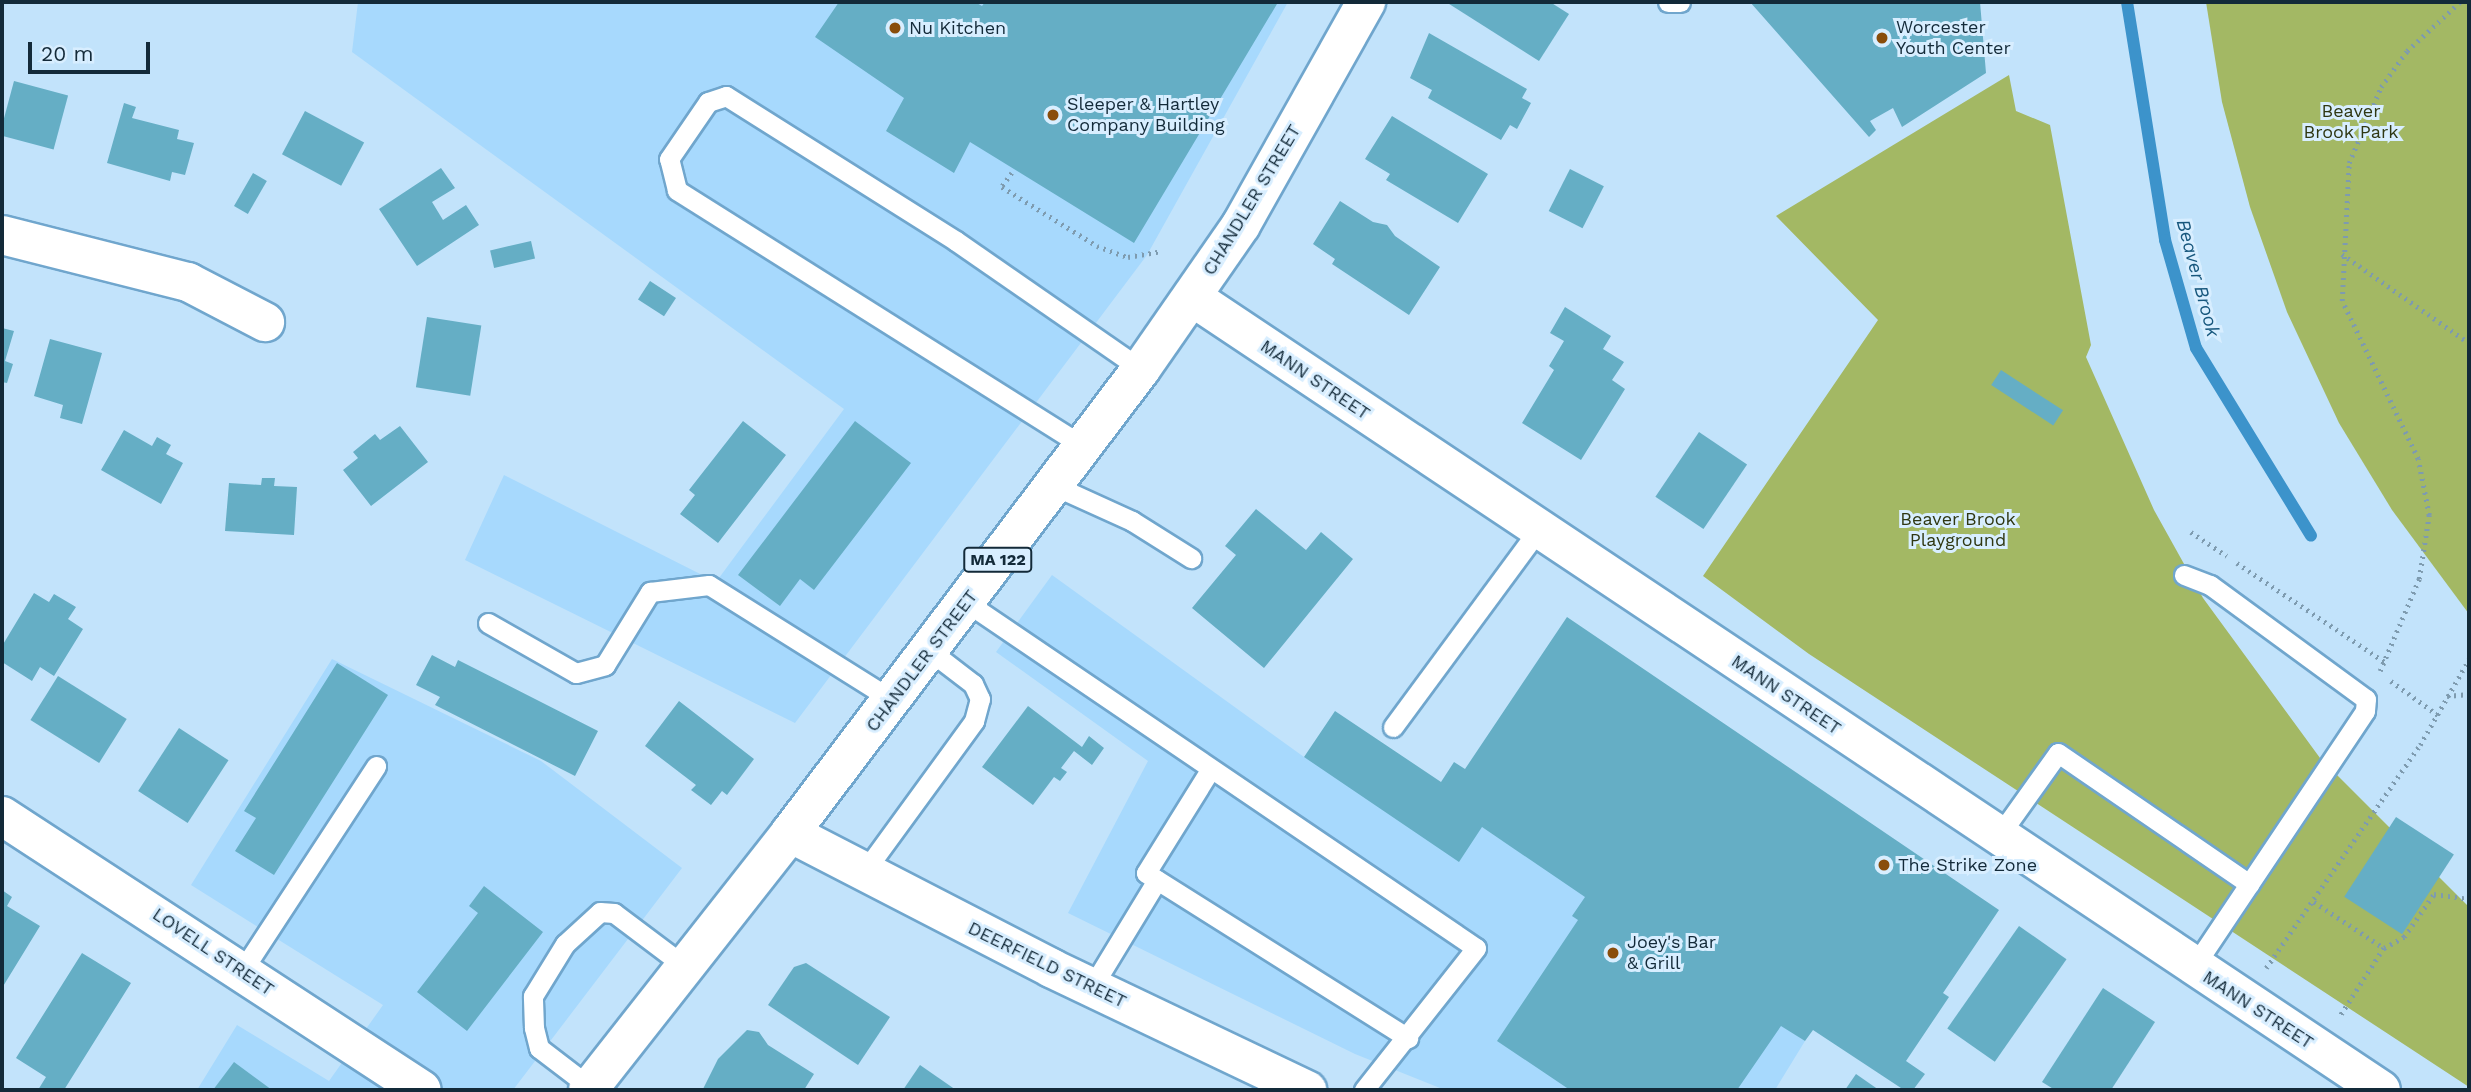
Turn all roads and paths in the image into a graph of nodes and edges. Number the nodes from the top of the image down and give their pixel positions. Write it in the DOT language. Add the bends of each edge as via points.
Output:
graph roads {
  1 [pos="1366,2"];
  2 [pos="1668,2"];
  3 [pos="1680,2"];
  4 [pos="2460,2"];
  5 [pos="1012,173"];
  6 [pos="2,235"];
  7 [pos="1161,250"];
  8 [pos="2342,254"];
  9 [pos="1192,297"];
  10 [pos="265,321"];
  11 [pos="2469,343"];
  12 [pos="1141,369"];
  13 [pos="1083,446"];
  14 [pos="1055,486"];
  15 [pos="1538,530"];
  16 [pos="2191,532"];
  17 [pos="1191,558"];
  18 [pos="2184,575"];
  19 [pos="966,602"];
  20 [pos="488,623"];
  21 [pos="930,651"];
  22 [pos="2469,659"];
  23 [pos="2385,662"];
  24 [pos="2469,694"];
  25 [pos="2446,696"];
  26 [pos="892,701"];
  27 [pos="2438,715"];
  28 [pos="1394,727"];
  29 [pos="376,766"];
  30 [pos="1210,770"];
  31 [pos="2,816"];
  32 [pos="790,833"];
  33 [pos="1998,837"];
  34 [pos="864,872"];
  35 [pos="1157,880"];
  36 [pos="2249,884"];
  37 [pos="2469,899"];
  38 [pos="2314,902"];
  39 [pos="2384,948"];
  40 [pos="686,967"];
  41 [pos="2268,967"];
  42 [pos="2193,968"];
  43 [pos="242,971"];
  44 [pos="1092,987"];
  45 [pos="2340,1015"];
  46 [pos="1408,1038"];
  47 [pos="589,1089"];
  48 [pos="422,1090"];
  49 [pos="1307,1090"];
  50 [pos="1364,1090"];
  51 [pos="2381,1090"];
  1 -- 9 [label="street, CHANDLER STREET / MA 122" via="1241,225"];
  2 -- 3 [label="lane"];
  4 -- 8 [label="path" via="2407,51 2362,125 2349,163"];
  5 -- 7 [label="path" via="1002,187 1097,246 1128,257"];
  6 -- 10 [label="street" via="188,282"];
  8 -- 11 [label="path"];
  8 -- 23 [label="path" via="2342,301 2418,459 2429,515 2419,579"];
  9 -- 12 [label="street, CHANDLER STREET / MA 122"];
  9 -- 15 [label="street, MANN STREET"];
  12 -- 13 [label="street, CHANDLER STREET / MA 122"];
  12 -- 13 [label="lane" via="956,241 726,96 708,102 669,159 677,190"];
  13 -- 14 [label="street, CHANDLER STREET / MA 122"];
  14 -- 17 [label="lane" via="1132,521"];
  14 -- 19 [label="street, CHANDLER STREET / MA 122"];
  15 -- 28 [label="lane"];
  15 -- 33 [label="street, MANN STREET"];
  16 -- 23 [label="path"];
  18 -- 36 [label="lane" via="2210,585 2366,699 2365,711"];
  19 -- 21 [label="street, CHANDLER STREET / MA 122"];
  19 -- 30 [label="lane"];
  20 -- 26 [label="lane" via="576,673 605,664 650,592 709,585"];
  21 -- 26 [label="street, CHANDLER STREET / MA 122"];
  21 -- 34 [label="lane" via="973,684 980,699 974,721"];
  22 -- 25 [label="path"];
  23 -- 27 [label="path" via="2379,672"];
  24 -- 25 [label="path"];
  25 -- 27 [label="path"];
  26 -- 32 [label="street, CHANDLER STREET / MA 122"];
  27 -- 38 [label="path"];
  29 -- 43 [label="lane"];
  30 -- 35 [label="lane" via="1146,873"];
  30 -- 46 [label="lane" via="1476,948"];
  31 -- 43 [label="street, LOVELL STREET"];
  32 -- 34 [label="street, DEERFIELD STREET"];
  32 -- 40 [label="street, CHANDLER STREET / MA 122"];
  33 -- 36 [label="lane" via="2058,754"];
  33 -- 42 [label="street, MANN STREET"];
  34 -- 44 [label="street, DEERFIELD STREET"];
  35 -- 44 [label="lane"];
  35 -- 46 [label="lane"];
  36 -- 42 [label="lane"];
  37 -- 39 [label="path" via="2434,894 2404,937"];
  38 -- 39 [label="path"];
  38 -- 41 [label="path"];
  39 -- 45 [label="path"];
  40 -- 47 [label="street, CHANDLER STREET / MA 122"];
  40 -- 47 [label="lane" via="614,913 600,912 565,944 533,996 534,1028 539,1048"];
  42 -- 51 [label="street, MANN STREET"];
  43 -- 48 [label="street, LOVELL STREET"];
  44 -- 49 [label="street, DEERFIELD STREET"];
  46 -- 50 [label="lane"];
}
